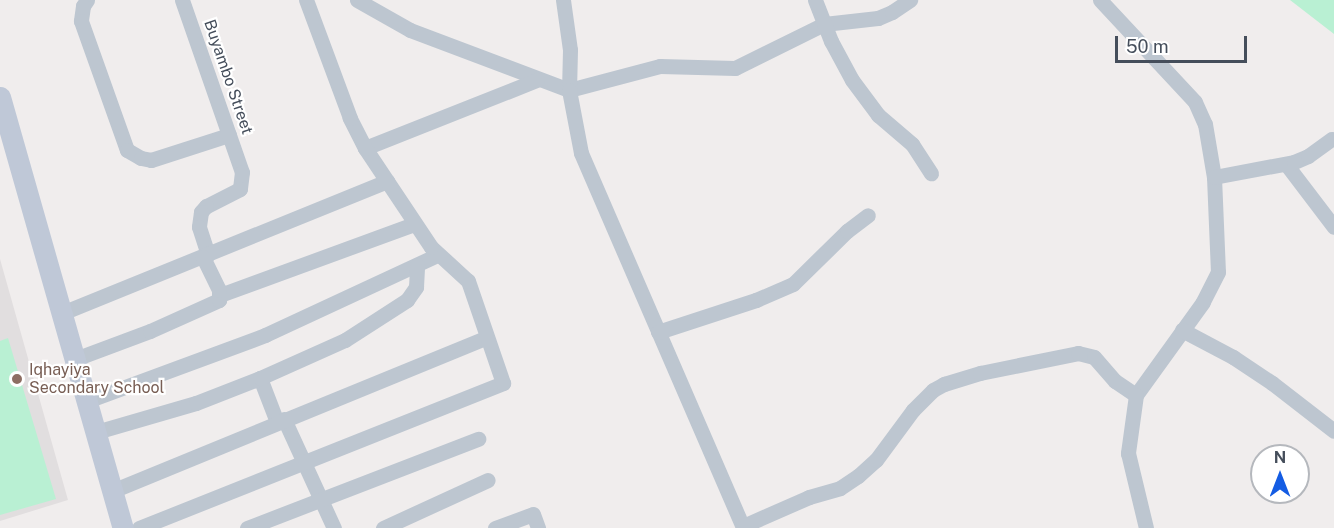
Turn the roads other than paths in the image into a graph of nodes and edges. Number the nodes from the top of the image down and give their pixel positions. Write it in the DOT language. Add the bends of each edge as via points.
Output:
graph roads {
  1 [pos="87,0"];
  2 [pos="182,0"];
  3 [pos="306,0"];
  4 [pos="357,0"];
  5 [pos="563,0"];
  6 [pos="815,0"];
  7 [pos="910,0"];
  8 [pos="1100,0"];
  9 [pos="824,24"];
  10 [pos="537,80"];
  11 [pos="569,90"];
  12 [pos="0,97"];
  13 [pos="229,135"];
  14 [pos="1331,139"];
  15 [pos="365,148"];
  16 [pos="1286,164"];
  17 [pos="931,173"];
  18 [pos="1214,177"];
  19 [pos="387,181"];
  20 [pos="868,215"];
  21 [pos="414,224"];
  22 [pos="1334,226"];
  23 [pos="437,255"];
  24 [pos="205,256"];
  25 [pos="417,265"];
  26 [pos="220,295"];
  27 [pos="62,313"];
  28 [pos="1182,330"];
  29 [pos="658,332"];
  30 [pos="487,337"];
  31 [pos="75,359"];
  32 [pos="260,378"];
  33 [pos="1136,395"];
  34 [pos="87,401"];
  35 [pos="280,420"];
  36 [pos="1334,431"];
  37 [pos="96,432"];
  38 [pos="478,439"];
  39 [pos="304,462"];
  40 [pos="488,480"];
  41 [pos="112,491"];
  42 [pos="322,501"];
  43 [pos="743,527"];
  44 [pos="123,528"];
  45 [pos="139,528"];
  46 [pos="247,528"];
  47 [pos="334,528"];
  48 [pos="384,528"];
  49 [pos="495,528"];
  50 [pos="538,528"];
  51 [pos="1146,528"];
  1 -- 13 [label="street" via="81,21 127,150 151,160"];
  2 -- 13 [label="street, Buyambo Street"];
  3 -- 15 [label="street"];
  4 -- 10 [label="street" via="410,30"];
  5 -- 11 [label="street" via="570,50"];
  6 -- 9 [label="street"];
  7 -- 9 [label="street" via="878,18"];
  8 -- 18 [label="street" via="1195,102 1205,124"];
  9 -- 11 [label="street" via="735,68 660,66"];
  9 -- 17 [label="street" via="852,80 878,115 912,144"];
  10 -- 11 [label="street"];
  10 -- 15 [label="street"];
  11 -- 29 [label="street" via="581,153"];
  12 -- 27 [label="main road"];
  13 -- 24 [label="street, Buyambo Street" via="240,165 240,189 201,212 199,227"];
  14 -- 16 [label="street" via="1308,156"];
  15 -- 19 [label="street"];
  16 -- 18 [label="street"];
  16 -- 22 [label="street"];
  18 -- 28 [label="street" via="1218,272 1203,302"];
  19 -- 21 [label="street"];
  19 -- 24 [label="street"];
  20 -- 29 [label="street" via="793,284"];
  21 -- 23 [label="street"];
  21 -- 26 [label="street"];
  23 -- 25 [label="street"];
  23 -- 30 [label="street" via="468,281"];
  24 -- 26 [label="street"];
  24 -- 27 [label="street"];
  25 -- 32 [label="street" via="413,293 401,305 345,339"];
  25 -- 34 [label="street" via="265,335"];
  26 -- 31 [label="street" via="214,303"];
  27 -- 31 [label="main road"];
  28 -- 33 [label="street"];
  28 -- 36 [label="street" via="1233,357"];
  29 -- 43 [label="street"];
  30 -- 35 [label="street"];
  30 -- 39 [label="street" via="503,383"];
  31 -- 34 [label="main road"];
  32 -- 35 [label="street"];
  32 -- 37 [label="street" via="158,415"];
  33 -- 43 [label="street" via="1115,381 1094,357 1078,353 944,384 919,404 876,460 858,476 840,488 809,497"];
  33 -- 51 [label="street" via="1128,453"];
  34 -- 37 [label="main road"];
  35 -- 39 [label="street"];
  35 -- 41 [label="street"];
  37 -- 41 [label="main road"];
  38 -- 42 [label="street"];
  39 -- 42 [label="street"];
  39 -- 45 [label="street"];
  40 -- 48 [label="street"];
  41 -- 44 [label="main road"];
  42 -- 46 [label="street"];
  42 -- 47 [label="street"];
  49 -- 50 [label="street" via="533,514"];
}
